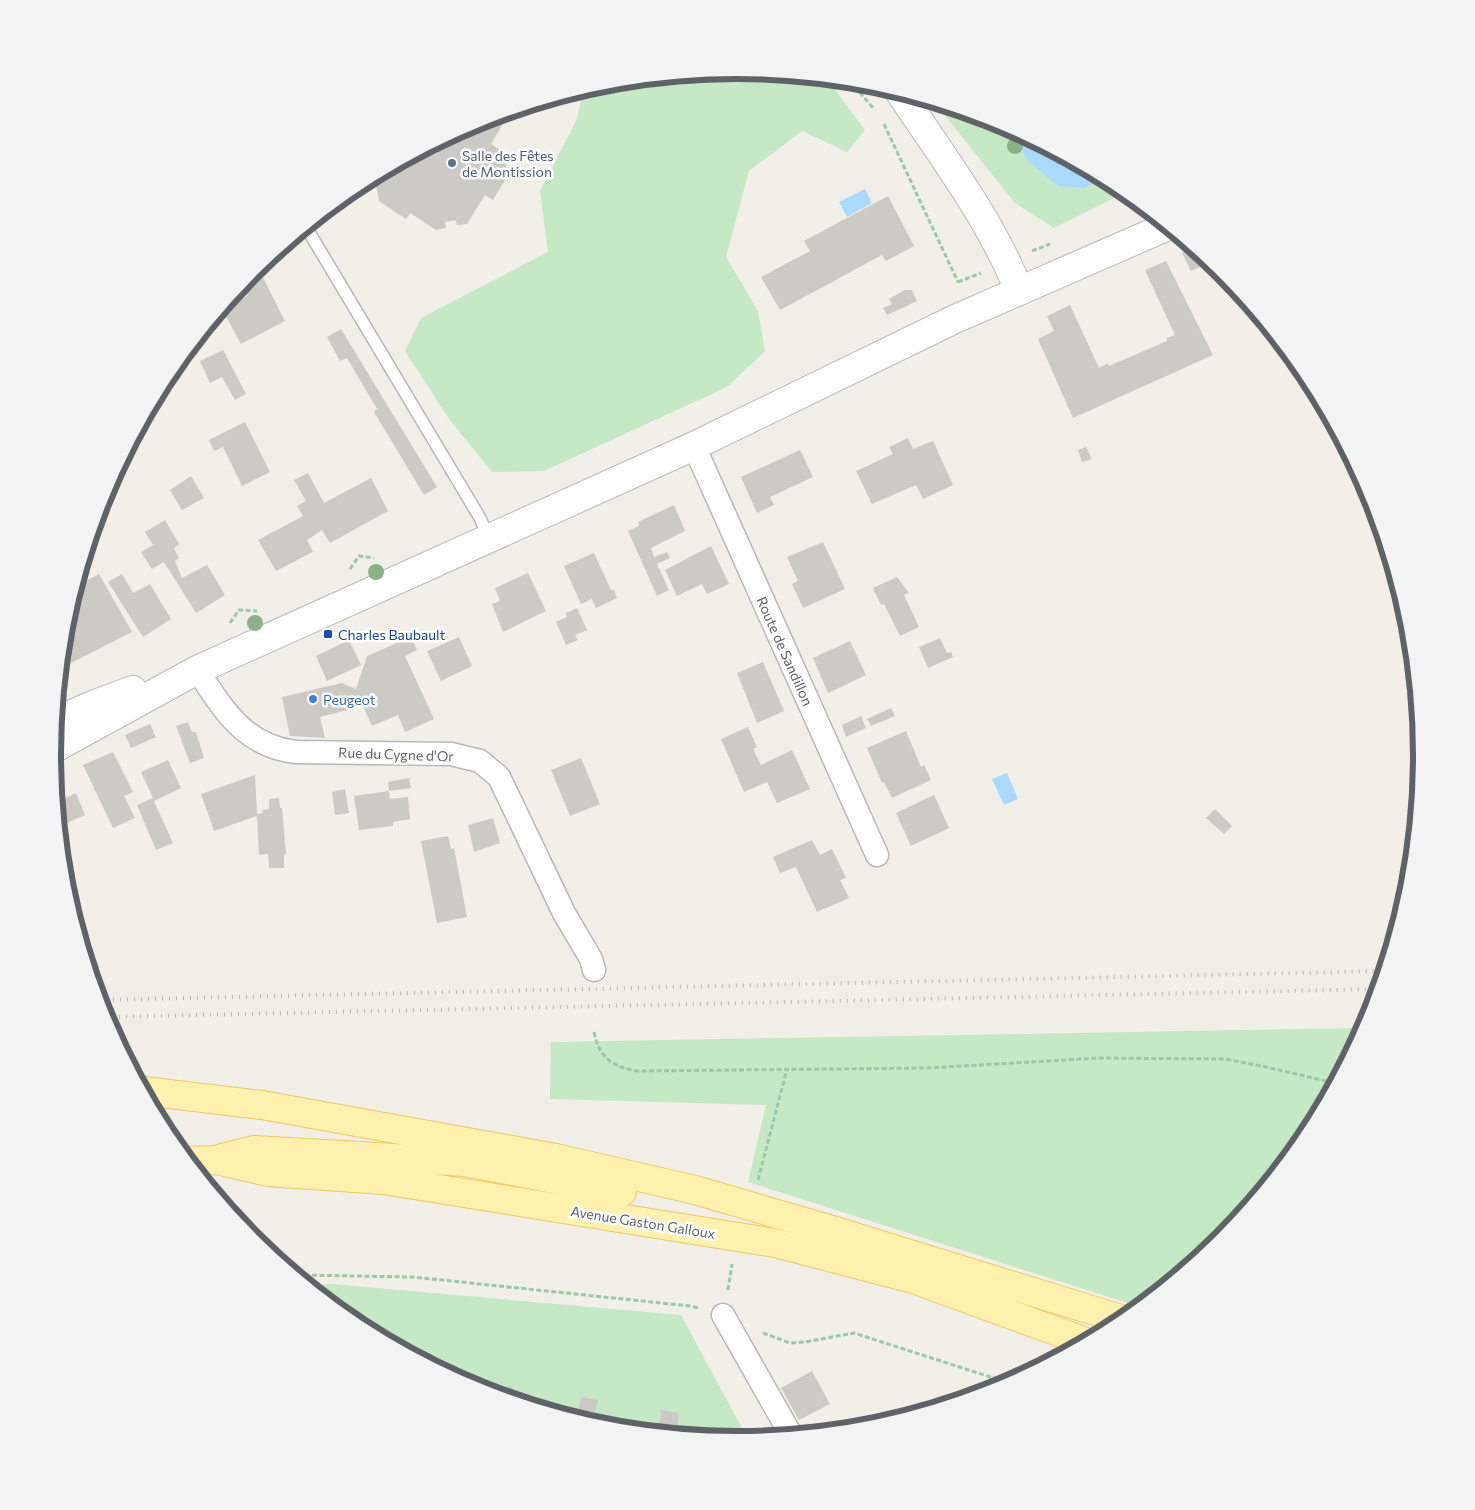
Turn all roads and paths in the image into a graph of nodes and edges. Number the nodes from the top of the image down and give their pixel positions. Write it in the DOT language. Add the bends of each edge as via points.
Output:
graph roads {
  1 [pos="858,90"];
  2 [pos="904,100"];
  3 [pos="1162,229"];
  4 [pos="309,232"];
  5 [pos="958,282"];
  6 [pos="1019,291"];
  7 [pos="694,446"];
  8 [pos="489,538"];
  9 [pos="197,670"];
  10 [pos="63,718"];
  11 [pos="61,744"];
  12 [pos="876,855"];
  13 [pos="594,970"];
  14 [pos="594,1032"];
  15 [pos="787,1069"];
  16 [pos="1330,1081"];
  17 [pos="151,1092"];
  18 [pos="199,1161"];
  19 [pos="756,1185"];
  20 [pos="835,1231"];
  21 [pos="733,1261"];
  22 [pos="306,1275"];
  23 [pos="723,1315"];
  24 [pos="1113,1317"];
  25 [pos="1079,1339"];
  26 [pos="998,1379"];
  27 [pos="788,1429"];
  1 -- 5 [label="path" via="880,116"];
  2 -- 6 [label="main road" via="971,200 1008,263"];
  3 -- 6 [label="main road"];
  4 -- 8 [label="lane"];
  6 -- 7 [label="main road"];
  7 -- 8 [label="main road"];
  7 -- 12 [label="street, Route de Sandillon"];
  8 -- 9 [label="main road"];
  9 -- 10 [label="main road"];
  9 -- 11 [label="main road"];
  9 -- 13 [label="street, Rue du Cygne d'Or" via="218,703 241,728 281,750 451,754 480,761 499,777"];
  14 -- 15 [label="path" via="601,1053 625,1069"];
  15 -- 16 [label="path" via="928,1068 1099,1058 1225,1059"];
  15 -- 19 [label="path"];
  17 -- 20 [label="main road" via="262,1105 556,1158 696,1190"];
  18 -- 20 [label="main road" via="254,1150 464,1162"];
  18 -- 25 [label="main road, Avenue Gaston Galloux" via="268,1172 383,1180 775,1243 914,1279"];
  20 -- 24 [label="main road"];
  21 -- 23 [label="path"];
  22 -- 23 [label="path" via="413,1277 690,1306"];
  23 -- 26 [label="path" via="790,1343 854,1332"];
  23 -- 27 [label="street"];
}
